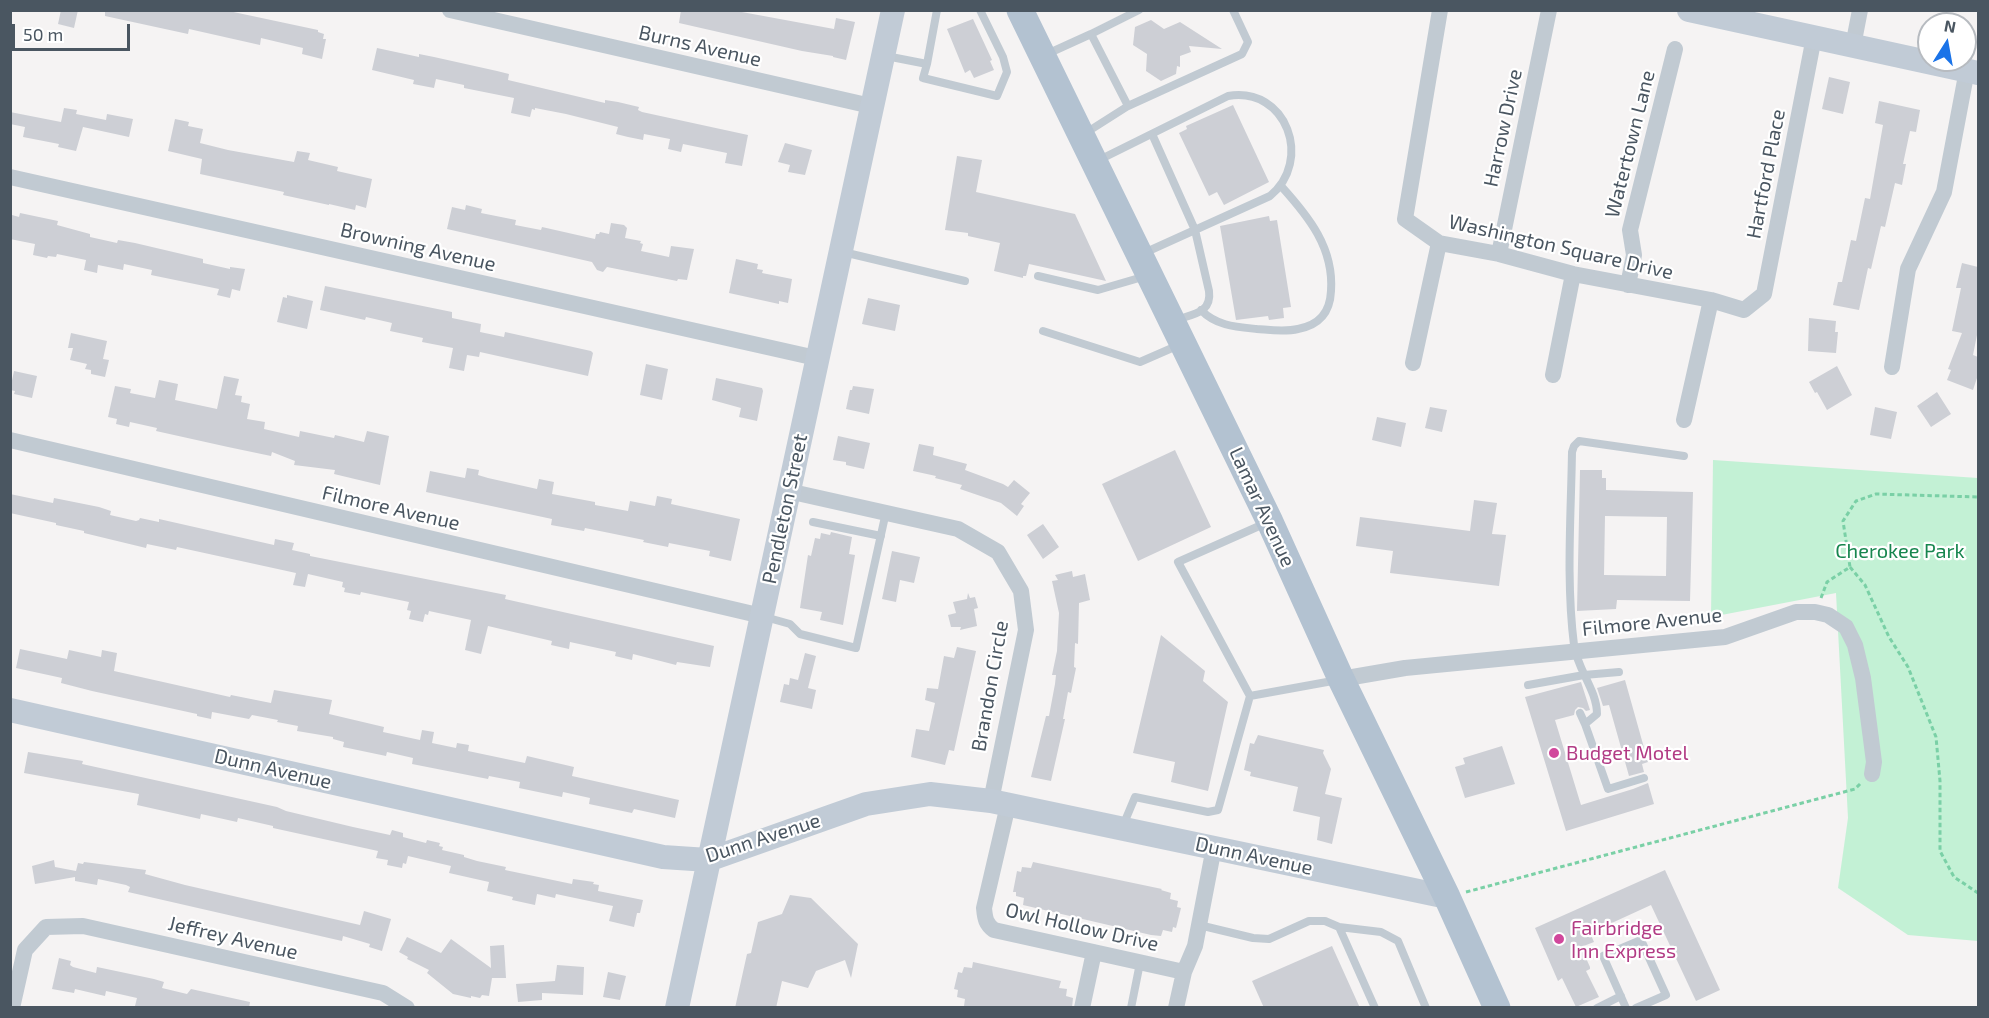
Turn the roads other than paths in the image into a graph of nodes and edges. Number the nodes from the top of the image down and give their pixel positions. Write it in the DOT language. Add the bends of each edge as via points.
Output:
graph roads {
  1 [pos="450,10"];
  2 [pos="893,10"];
  3 [pos="937,10"];
  4 [pos="980,10"];
  5 [pos="1020,10"];
  6 [pos="1139,10"];
  7 [pos="1233,10"];
  8 [pos="1440,10"];
  9 [pos="1549,10"];
  10 [pos="1860,10"];
  11 [pos="1697,11"];
  12 [pos="1091,34"];
  13 [pos="1814,37"];
  14 [pos="1853,46"];
  15 [pos="1675,49"];
  16 [pos="883,56"];
  17 [pos="1042,56"];
  18 [pos="1917,59"];
  19 [pos="927,64"];
  20 [pos="1973,72"];
  21 [pos="871,106"];
  22 [pos="1128,106"];
  23 [pos="1152,134"];
  24 [pos="1081,136"];
  25 [pos="1094,162"];
  26 [pos="10,177"];
  27 [pos="1281,186"];
  28 [pos="1195,230"];
  29 [pos="1439,243"];
  30 [pos="840,251"];
  31 [pos="1499,254"];
  32 [pos="1144,265"];
  33 [pos="1573,274"];
  34 [pos="1038,276"];
  35 [pos="965,281"];
  36 [pos="1628,285"];
  37 [pos="1711,300"];
  38 [pos="1201,310"];
  39 [pos="1744,310"];
  40 [pos="1043,331"];
  41 [pos="1177,333"];
  42 [pos="816,358"];
  43 [pos="1413,363"];
  44 [pos="1892,368"];
  45 [pos="1553,375"];
  46 [pos="1684,420"];
  47 [pos="10,440"];
  48 [pos="1684,456"];
  49 [pos="788,491"];
  50 [pos="886,512"];
  51 [pos="813,522"];
  52 [pos="1269,522"];
  53 [pos="881,536"];
  54 [pos="762,616"];
  55 [pos="1575,652"];
  56 [pos="1619,672"];
  57 [pos="1584,675"];
  58 [pos="1341,679"];
  59 [pos="1528,685"];
  60 [pos="1250,696"];
  61 [pos="10,710"];
  62 [pos="1581,713"];
  63 [pos="1585,724"];
  64 [pos="1872,774"];
  65 [pos="1644,777"];
  66 [pos="999,803"];
  67 [pos="1122,828"];
  68 [pos="1214,847"];
  69 [pos="708,860"];
  70 [pos="1447,897"];
  71 [pos="1199,926"];
  72 [pos="1339,927"];
  73 [pos="1094,952"];
  74 [pos="1140,963"];
  75 [pos="1184,972"];
  76 [pos="1621,996"];
  77 [pos="12,1008"];
  78 [pos="407,1008"];
  79 [pos="677,1008"];
  80 [pos="1082,1008"];
  81 [pos="1131,1008"];
  82 [pos="1176,1008"];
  83 [pos="1375,1008"];
  84 [pos="1426,1008"];
  85 [pos="1497,1008"];
  86 [pos="1597,1008"];
  87 [pos="1626,1008"];
  88 [pos="1636,1008"];
  1 -- 21 [label="street, Burns Avenue"];
  2 -- 16 [label="street, Pendleton Street"];
  3 -- 19 [label="lane"];
  4 -- 19 [label="lane" via="1007,72 997,96 923,78"];
  5 -- 17 [label="main road, Lamar Avenue"];
  6 -- 12 [label="lane"];
  7 -- 22 [label="lane" via="1248,42 1242,54"];
  8 -- 29 [label="street, Washington Square Drive" via="1405,219"];
  9 -- 31 [label="street, Harrow Drive"];
  10 -- 14 [label="street"];
  11 -- 13 [label="street"];
  12 -- 17 [label="lane"];
  12 -- 22 [label="lane"];
  13 -- 14 [label="street"];
  13 -- 39 [label="street, Hartford Place" via="1764,294"];
  14 -- 18 [label="street"];
  15 -- 36 [label="street, Watertown Lane" via="1630,230 1634,255"];
  16 -- 19 [label="lane"];
  16 -- 21 [label="street, Pendleton Street"];
  17 -- 24 [label="main road, Lamar Avenue"];
  20 -- 44 [label="street" via="1944,192 1908,269"];
  21 -- 30 [label="street, Pendleton Street"];
  22 -- 24 [label="lane"];
  23 -- 25 [label="lane"];
  23 -- 27 [label="lane" via="1223,97 1242,95 1263,100 1283,120 1291,149 1288,174"];
  23 -- 28 [label="lane"];
  24 -- 25 [label="main road, Lamar Avenue"];
  25 -- 32 [label="main road, Lamar Avenue"];
  26 -- 42 [label="street, Browning Avenue"];
  27 -- 28 [label="lane" via="1270,196"];
  27 -- 38 [label="lane" via="1328,253 1332,286 1325,315 1309,326 1285,331 1227,325"];
  28 -- 32 [label="lane"];
  28 -- 38 [label="lane" via="1210,297 1209,304"];
  29 -- 31 [label="street, Washington Square Drive"];
  29 -- 43 [label="street"];
  30 -- 35 [label="lane"];
  30 -- 42 [label="street, Pendleton Street"];
  31 -- 33 [label="street, Washington Square Drive"];
  32 -- 34 [label="lane" via="1098,290"];
  32 -- 41 [label="main road, Lamar Avenue"];
  33 -- 36 [label="street, Washington Square Drive"];
  33 -- 45 [label="street"];
  36 -- 37 [label="street, Washington Square Drive"];
  37 -- 39 [label="street, Washington Square Drive"];
  37 -- 46 [label="street"];
  38 -- 41 [label="lane"];
  40 -- 41 [label="lane" via="1140,362"];
  41 -- 52 [label="main road, Lamar Avenue"];
  42 -- 49 [label="street, Pendleton Street"];
  47 -- 54 [label="street, Filmore Avenue"];
  48 -- 55 [label="lane" via="1579,441 1574,446 1570,609"];
  49 -- 50 [label="street, Brandon Circle"];
  49 -- 54 [label="street, Pendleton Street"];
  50 -- 53 [label="lane"];
  50 -- 66 [label="street, Brandon Circle" via="958,529 998,552 1021,591 1026,630"];
  51 -- 53 [label="lane"];
  52 -- 58 [label="main road, Lamar Avenue"];
  52 -- 60 [label="lane" via="1178,562"];
  53 -- 54 [label="lane" via="856,648 800,634 790,624"];
  54 -- 69 [label="street, Pendleton Street"];
  55 -- 57 [label="lane"];
  55 -- 58 [label="street, Filmore Avenue" via="1405,668"];
  55 -- 64 [label="street, Filmore Avenue" via="1725,637 1796,612 1828,615 1846,627 1855,645 1865,689"];
  56 -- 57 [label="lane"];
  57 -- 59 [label="lane" via="1569,681"];
  57 -- 63 [label="lane" via="1597,703 1597,714"];
  58 -- 60 [label="lane"];
  58 -- 70 [label="main road, Lamar Avenue"];
  60 -- 67 [label="lane" via="1218,810 1209,812 1135,797"];
  61 -- 69 [label="street, Dunn Avenue" via="663,857"];
  62 -- 63 [label="lane"];
  63 -- 65 [label="lane" via="1608,789"];
  66 -- 67 [label="street, Dunn Avenue"];
  66 -- 69 [label="street, Dunn Avenue" via="930,794 866,804"];
  66 -- 73 [label="street, Owl Hollow Drive" via="984,908 988,926"];
  67 -- 68 [label="street, Dunn Avenue"];
  68 -- 70 [label="street, Dunn Avenue"];
  68 -- 71 [label="street"];
  69 -- 79 [label="street, Pendleton Street"];
  70 -- 85 [label="main road, Lamar Avenue"];
  71 -- 72 [label="lane" via="1269,939 1309,921 1325,921"];
  71 -- 75 [label="street" via="1196,946"];
  72 -- 83 [label="lane"];
  72 -- 84 [label="lane" via="1381,932 1398,941"];
  73 -- 74 [label="street, Owl Hollow Drive"];
  73 -- 80 [label="street"];
  74 -- 75 [label="street, Owl Hollow Drive"];
  74 -- 81 [label="lane"];
  75 -- 82 [label="street"];
  76 -- 86 [label="lane"];
  76 -- 87 [label="lane"];
  76 -- 88 [label="lane" via="1603,956 1641,940 1666,994"];
  77 -- 78 [label="street, Jeffrey Avenue" via="25,950 46,927 84,927 383,993"];
}
